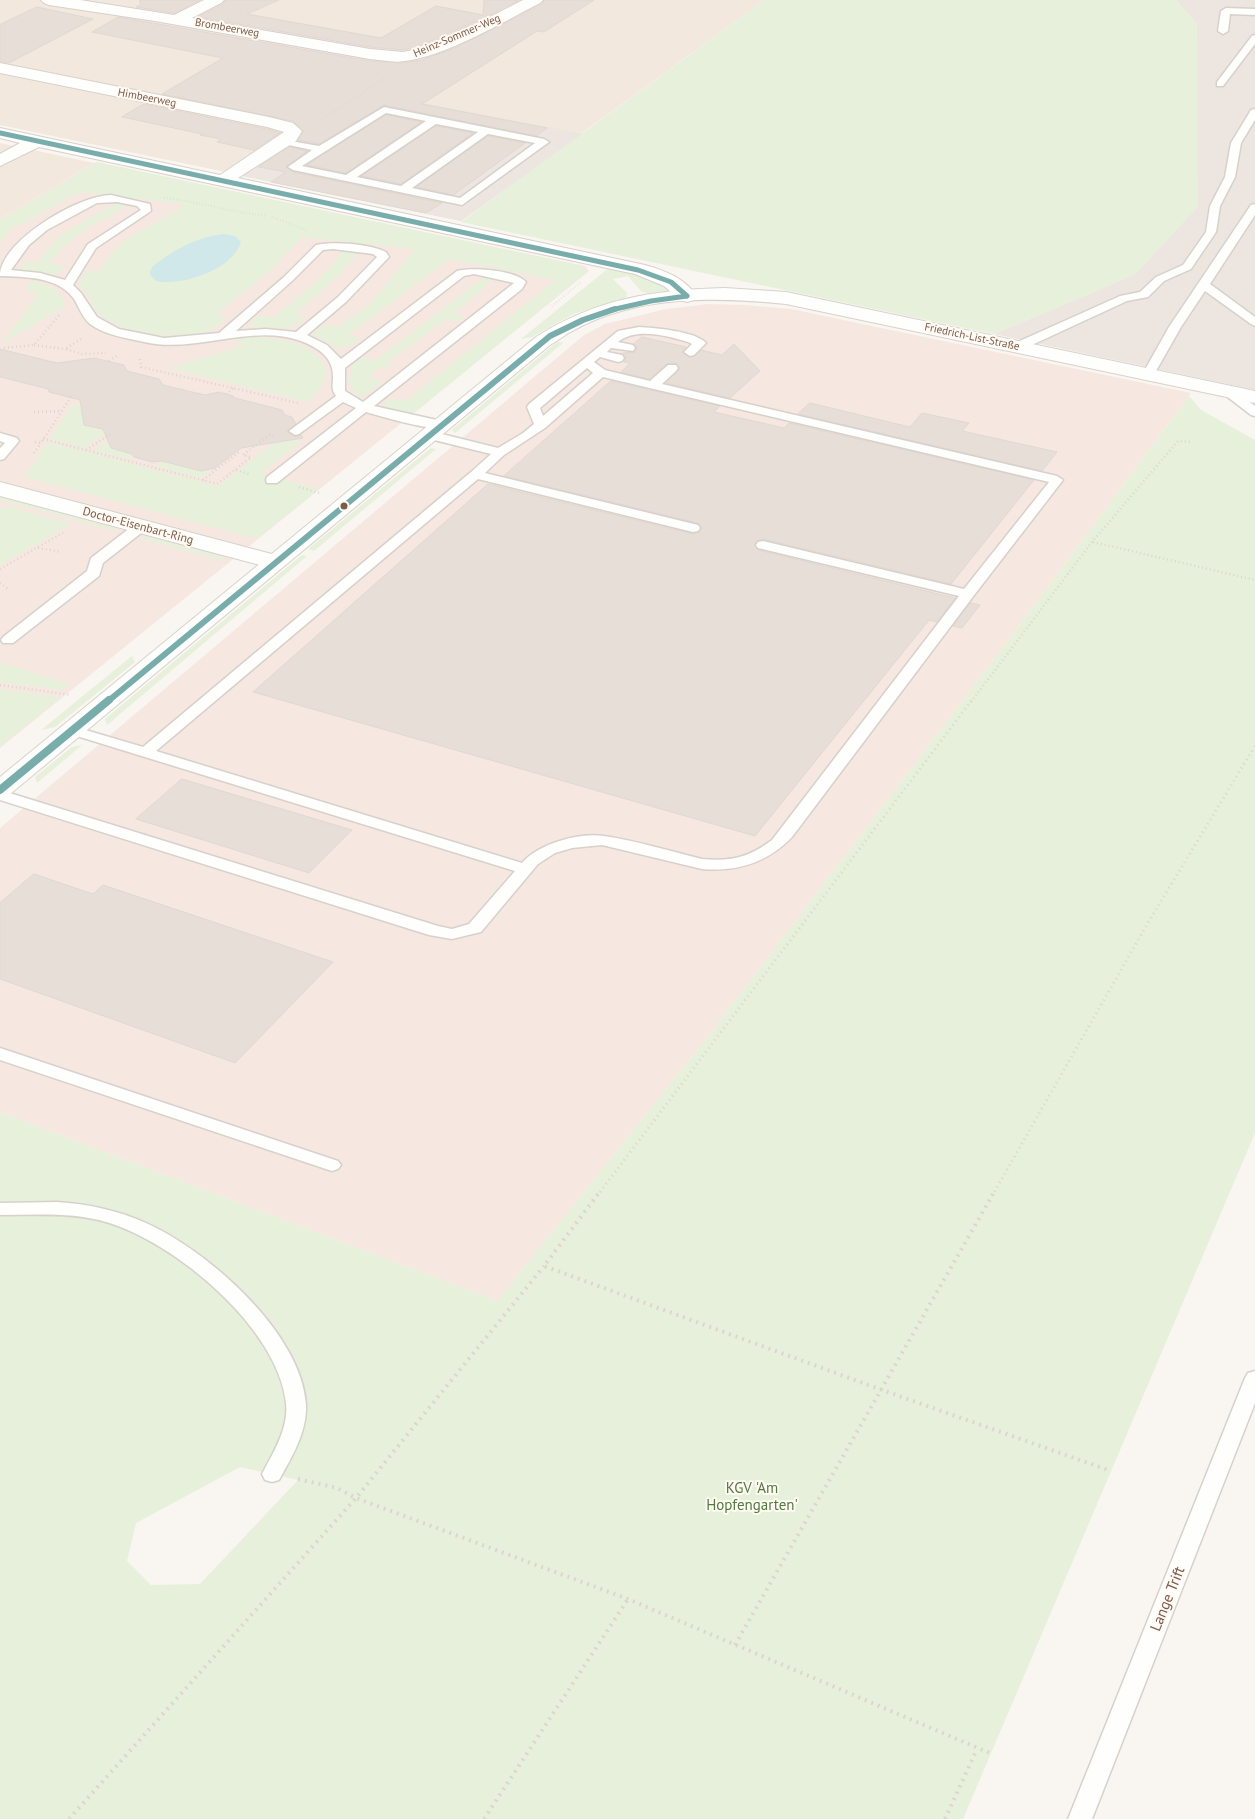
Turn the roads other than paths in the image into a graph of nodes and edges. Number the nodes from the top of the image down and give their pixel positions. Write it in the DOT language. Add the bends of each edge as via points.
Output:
graph roads {
  1 [pos="49,0"];
  2 [pos="216,0"];
  3 [pos="535,0"];
  4 [pos="1255,12"];
  5 [pos="177,19"];
  6 [pos="1222,31"];
  7 [pos="1255,38"];
  8 [pos="406,57"];
  9 [pos="0,68"];
  10 [pos="1220,84"];
  11 [pos="1255,112"];
  12 [pos="435,120"];
  13 [pos="487,130"];
  14 [pos="0,133"];
  15 [pos="288,136"];
  16 [pos="36,141"];
  17 [pos="321,149"];
  18 [pos="0,161"];
  19 [pos="348,178"];
  20 [pos="224,180"];
  21 [pos="403,190"];
  22 [pos="1255,207"];
  23 [pos="2,273"];
  24 [pos="1203,284"];
  25 [pos="67,286"];
  26 [pos="687,296"];
  27 [pos="1255,322"];
  28 [pos="224,335"];
  29 [pos="619,335"];
  30 [pos="297,337"];
  31 [pos="639,340"];
  32 [pos="608,344"];
  33 [pos="1017,347"];
  34 [pos="629,348"];
  35 [pos="689,351"];
  36 [pos="597,353"];
  37 [pos="618,358"];
  38 [pos="586,362"];
  39 [pos="339,366"];
  40 [pos="669,369"];
  41 [pos="601,373"];
  42 [pos="1148,375"];
  43 [pos="653,385"];
  44 [pos="1229,392"];
  45 [pos="342,396"];
  46 [pos="1255,398"];
  47 [pos="365,408"];
  48 [pos="1255,412"];
  49 [pos="541,424"];
  50 [pos="436,430"];
  51 [pos="295,431"];
  52 [pos="0,437"];
  53 [pos="500,452"];
  54 [pos="0,456"];
  55 [pos="476,475"];
  56 [pos="272,480"];
  57 [pos="0,490"];
  58 [pos="140,527"];
  59 [pos="693,528"];
  60 [pos="763,545"];
  61 [pos="275,562"];
  62 [pos="967,594"];
  63 [pos="8,640"];
  64 [pos="72,730"];
  65 [pos="145,753"];
  66 [pos="0,790"];
  67 [pos="0,795"];
  68 [pos="524,869"];
  69 [pos="0,1054"];
  70 [pos="332,1165"];
  71 [pos="0,1209"];
  72 [pos="1255,1378"];
  73 [pos="272,1474"];
  74 [pos="1080,1819"];
  1 -- 5 [label="street, Brombeerweg"];
  2 -- 5 [label="street"];
  3 -- 8 [label="street, Heinz-Sommer-Weg" via="455,39"];
  4 -- 6 [label="lane" via="1226,11"];
  5 -- 8 [label="street, Brombeerweg" via="363,53"];
  7 -- 10 [label="lane"];
  9 -- 15 [label="street, Himbeerweg" via="269,122 287,127"];
  11 -- 33 [label="lane" via="1236,143 1230,177 1215,206 1211,232 1186,268 1160,279 1144,295 1124,298"];
  12 -- 13 [label="lane"];
  12 -- 17 [label="lane" via="384,110"];
  12 -- 19 [label="lane"];
  13 -- 21 [label="lane"];
  13 -- 21 [label="lane" via="544,142 462,202"];
  14 -- 16 [label="street"];
  15 -- 17 [label="lane"];
  15 -- 20 [label="street"];
  16 -- 18 [label="street"];
  16 -- 20 [label="street"];
  17 -- 19 [label="lane" via="293,167"];
  19 -- 21 [label="lane"];
  20 -- 26 [label="street" via="605,262 668,280"];
  22 -- 24 [label="lane"];
  23 -- 25 [label="lane" via="38,276"];
  23 -- 25 [label="lane" via="31,236 93,200 106,198 146,206 147,210 92,246"];
  24 -- 27 [label="lane"];
  24 -- 42 [label="lane"];
  25 -- 28 [label="lane" via="99,324 136,336 162,342 196,341"];
  26 -- 33 [label="street, Friedrich-List-Straße" via="734,294 795,300"];
  26 -- 50 [label="street, Friedrich-List-Straße" via="614,308 567,326 538,345"];
  28 -- 30 [label="lane" via="260,332"];
  28 -- 30 [label="lane" via="288,280 320,247 382,254 346,296"];
  29 -- 31 [label="lane"];
  29 -- 32 [label="lane"];
  29 -- 35 [label="lane" via="631,330 645,330 699,342"];
  30 -- 39 [label="lane" via="326,349"];
  32 -- 34 [label="lane"];
  32 -- 36 [label="lane"];
  33 -- 42 [label="street, Friedrich-List-Straße"];
  36 -- 37 [label="lane"];
  36 -- 38 [label="lane"];
  38 -- 41 [label="lane"];
  38 -- 49 [label="lane" via="533,407"];
  39 -- 45 [label="lane"];
  39 -- 47 [label="lane" via="461,273 476,271 519,282 518,287"];
  40 -- 43 [label="lane"];
  41 -- 43 [label="lane"];
  41 -- 49 [label="lane"];
  42 -- 44 [label="street, Friedrich-List-Straße"];
  43 -- 62 [label="lane" via="1057,480"];
  44 -- 46 [label="street, Friedrich-List-Straße"];
  44 -- 48 [label="lane"];
  45 -- 47 [label="lane"];
  45 -- 51 [label="lane"];
  47 -- 50 [label="lane"];
  47 -- 56 [label="lane"];
  49 -- 53 [label="lane"];
  50 -- 53 [label="lane"];
  50 -- 61 [label="street, Friedrich-List-Straße"];
  52 -- 54 [label="lane" via="13,441"];
  53 -- 55 [label="lane"];
  55 -- 59 [label="lane"];
  55 -- 65 [label="lane"];
  57 -- 58 [label="street, Doctor-Eisenbart-Ring"];
  58 -- 61 [label="street, Doctor-Eisenbart-Ring"];
  58 -- 63 [label="lane" via="96,561 94,573"];
  60 -- 62 [label="lane"];
  61 -- 64 [label="street, Friedrich-List-Straße"];
  62 -- 68 [label="lane" via="786,834 762,856 732,865 714,866 615,842 589,840 549,850"];
  64 -- 65 [label="lane"];
  64 -- 66 [label="street, Friedrich-List-Straße"];
  65 -- 68 [label="lane"];
  67 -- 68 [label="lane" via="448,934 470,931 478,925"];
  69 -- 70 [label="lane"];
  71 -- 73 [label="lane" via="93,1212 133,1224 187,1256 252,1313 282,1354 295,1388 294,1422"];
  72 -- 74 [label="lane, Lange Trift"];
}
